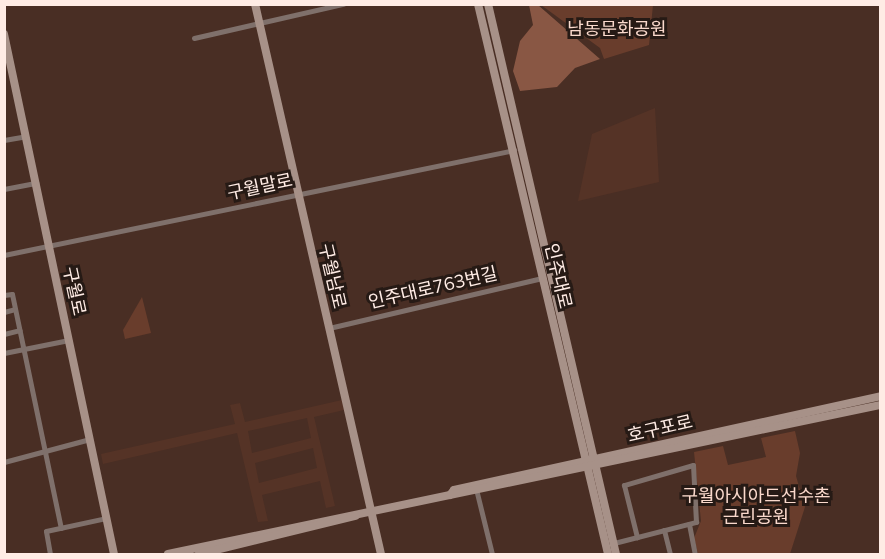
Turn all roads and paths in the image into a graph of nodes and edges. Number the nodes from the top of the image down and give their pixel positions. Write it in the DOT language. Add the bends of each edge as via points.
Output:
graph roads {
  1 [pos="255,4"];
  2 [pos="343,4"];
  3 [pos="478,4"];
  4 [pos="488,4"];
  5 [pos="259,24"];
  6 [pos="4,34"];
  7 [pos="194,38"];
  8 [pos="7,57"];
  9 [pos="26,136"];
  10 [pos="4,140"];
  11 [pos="517,149"];
  12 [pos="36,183"];
  13 [pos="4,189"];
  14 [pos="297,195"];
  15 [pos="49,245"];
  16 [pos="4,255"];
  17 [pos="543,279"];
  18 [pos="4,295"];
  19 [pos="15,309"];
  20 [pos="4,312"];
  21 [pos="329,328"];
  22 [pos="20,330"];
  23 [pos="4,334"];
  24 [pos="69,340"];
  25 [pos="23,349"];
  26 [pos="4,353"];
  27 [pos="880,396"];
  28 [pos="880,405"];
  29 [pos="90,439"];
  30 [pos="46,451"];
  31 [pos="4,462"];
  32 [pos="590,464"];
  33 [pos="477,493"];
  34 [pos="450,495"];
  35 [pos="373,513"];
  36 [pos="355,516"];
  37 [pos="106,518"];
  38 [pos="689,524"];
  39 [pos="61,528"];
  40 [pos="664,530"];
  41 [pos="637,537"];
  42 [pos="614,543"];
  43 [pos="50,555"];
  44 [pos="114,555"];
  45 [pos="168,555"];
  46 [pos="199,555"];
  47 [pos="381,555"];
  48 [pos="492,555"];
  49 [pos="608,555"];
  50 [pos="616,555"];
  51 [pos="670,555"];
  52 [pos="695,555"];
  1 -- 5 [label="main road, 구월남로"];
  2 -- 5 [label="street"];
  3 -- 11 [label="main road, 인주대로"];
  4 -- 11 [label="main road, 인주대로"];
  5 -- 7 [label="street"];
  5 -- 14 [label="main road, 구월남로"];
  6 -- 8 [label="main road, 구월로"];
  8 -- 9 [label="main road, 구월로"];
  9 -- 10 [label="street"];
  9 -- 12 [label="main road, 구월로"];
  11 -- 14 [label="street, 구월말로"];
  11 -- 17 [label="main road, 인주대로"];
  11 -- 32 [label="main road, 인주대로"];
  12 -- 13 [label="street"];
  12 -- 15 [label="main road, 구월로"];
  14 -- 15 [label="street, 구월말로"];
  14 -- 21 [label="main road, 구월남로"];
  15 -- 16 [label="street, 구월말로"];
  15 -- 24 [label="main road, 구월로"];
  17 -- 21 [label="street, 인주대로763번길"];
  17 -- 32 [label="main road, 인주대로"];
  18 -- 19 [label="street" via="12,294"];
  19 -- 20 [label="street"];
  19 -- 22 [label="street"];
  21 -- 35 [label="main road, 구월남로"];
  22 -- 23 [label="street"];
  22 -- 25 [label="street"];
  24 -- 25 [label="street"];
  24 -- 29 [label="main road, 구월로"];
  25 -- 26 [label="street"];
  25 -- 30 [label="street"];
  27 -- 32 [label="main road, 호구포로"];
  28 -- 32 [label="main road, 호구포로"];
  29 -- 30 [label="street"];
  29 -- 37 [label="main road, 구월로"];
  30 -- 31 [label="street"];
  30 -- 39 [label="street"];
  32 -- 33 [label="main road, 호구포로"];
  32 -- 34 [label="main road, 호구포로" via="454,490"];
  32 -- 42 [label="main road, 인주대로"];
  32 -- 49 [label="main road, 인주대로"];
  33 -- 34 [label="main road, 호구포로"];
  33 -- 48 [label="street"];
  34 -- 35 [label="main road, 호구포로"];
  35 -- 36 [label="main road, 호구포로"];
  35 -- 47 [label="main road, 구월남로"];
  36 -- 45 [label="main road, 호구포로"];
  36 -- 46 [label="main road, 호구포로"];
  37 -- 39 [label="street"];
  37 -- 44 [label="main road, 구월로"];
  38 -- 40 [label="street"];
  38 -- 41 [label="street" via="697,520 693,465 624,485"];
  38 -- 52 [label="street"];
  39 -- 43 [label="street" via="46,531"];
  40 -- 41 [label="street"];
  40 -- 51 [label="street"];
  41 -- 42 [label="street"];
  42 -- 50 [label="main road, 인주대로"];
}
